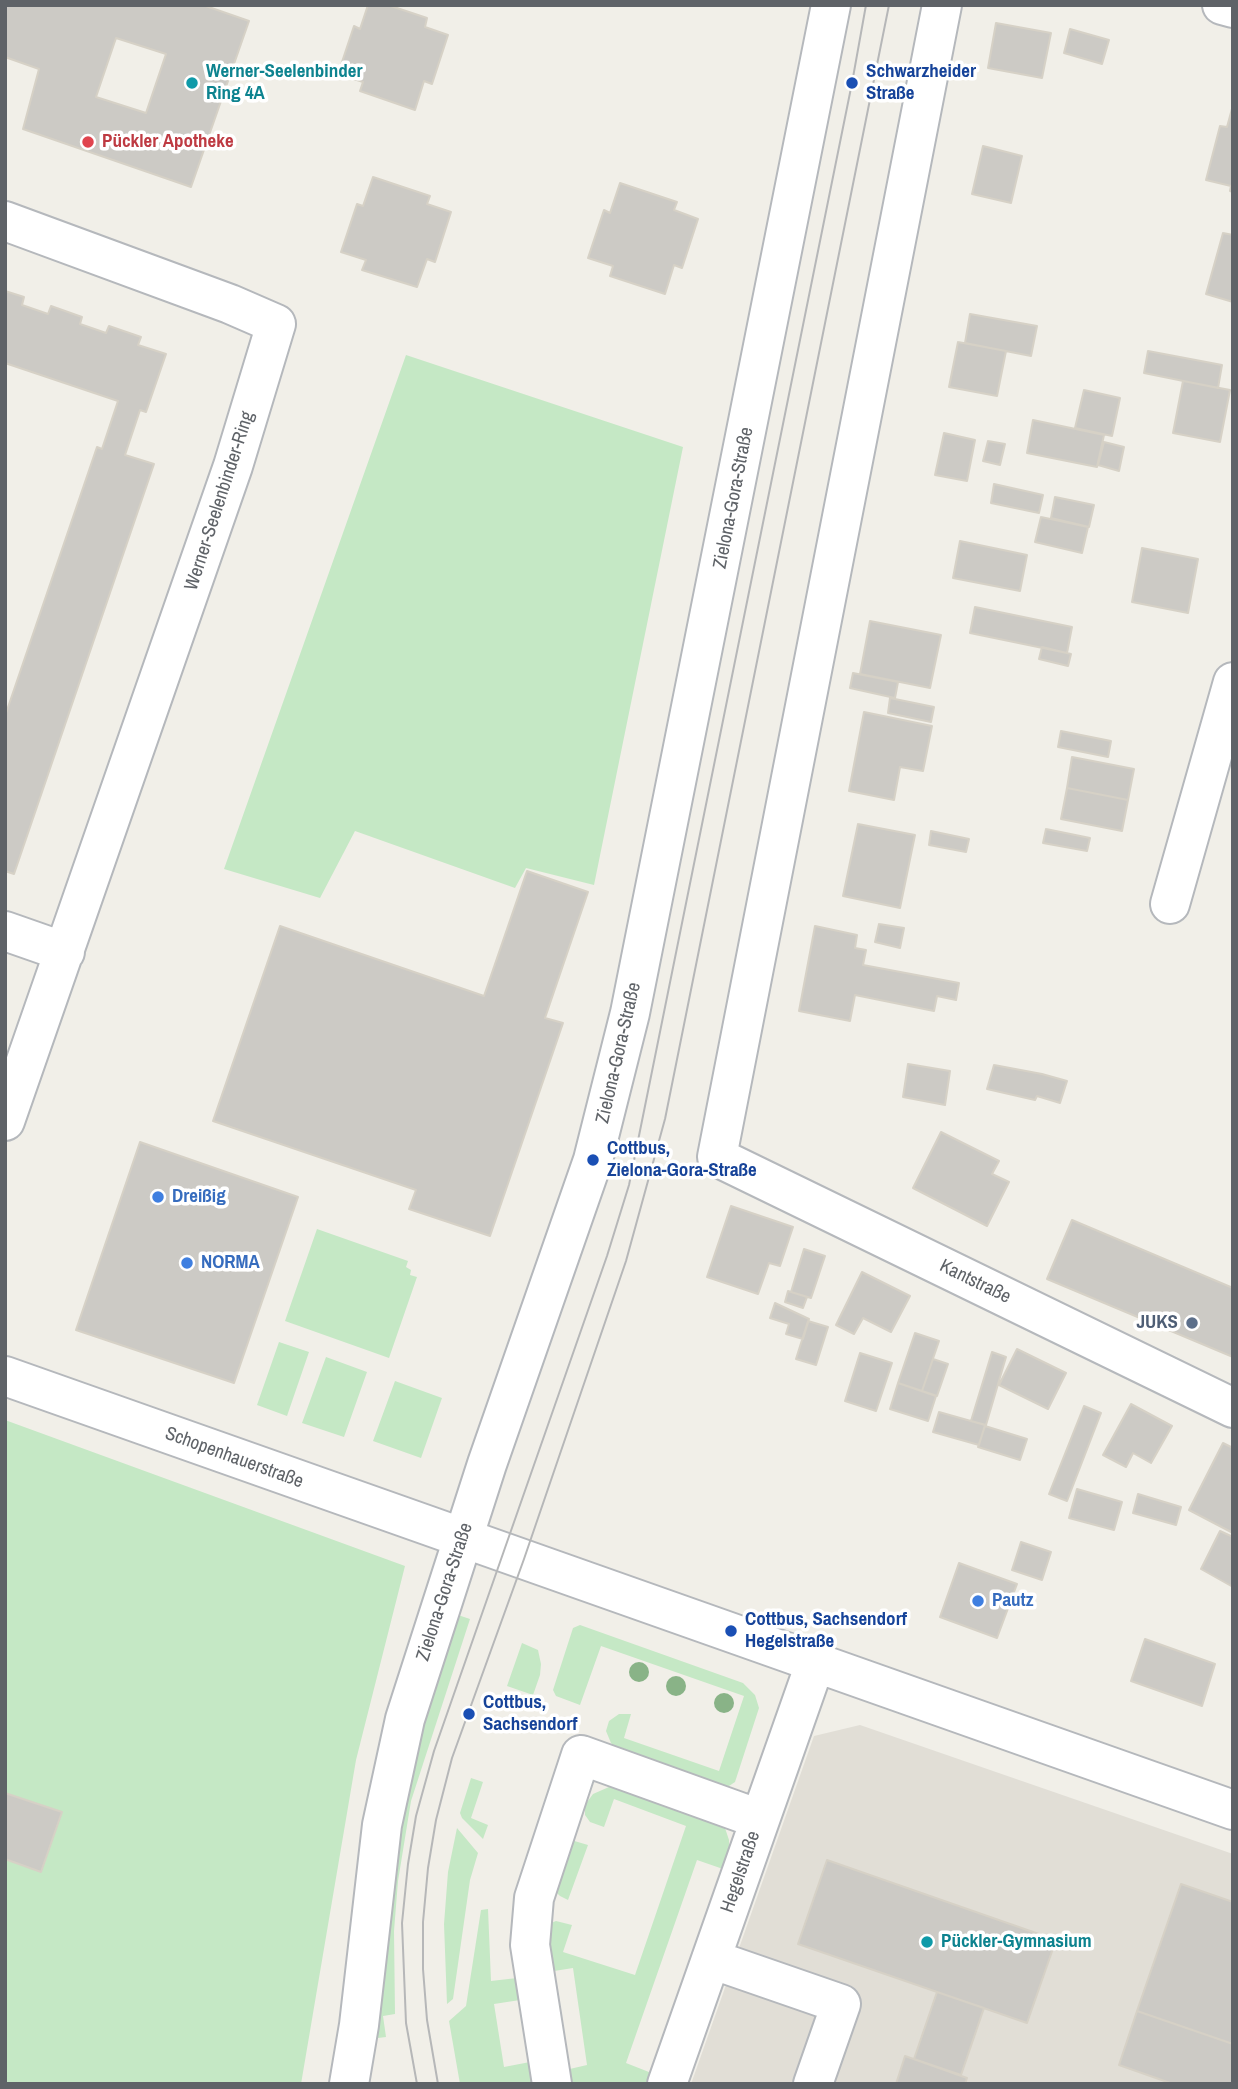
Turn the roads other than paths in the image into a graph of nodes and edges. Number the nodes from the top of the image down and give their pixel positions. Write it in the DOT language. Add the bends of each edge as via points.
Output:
graph roads {
  1 [pos="831,5"];
  2 [pos="942,5"];
  3 [pos="1222,5"];
  4 [pos="1233,8"];
  5 [pos="5,221"];
  6 [pos="1233,682"];
  7 [pos="1170,904"];
  8 [pos="5,931"];
  9 [pos="65,951"];
  10 [pos="5,1121"];
  11 [pos="5,1376"];
  12 [pos="1233,1408"];
  13 [pos="463,1538"];
  14 [pos="816,1661"];
  15 [pos="1233,1810"];
  16 [pos="759,1819"];
  17 [pos="710,1959"];
  18 [pos="349,2084"];
  19 [pos="552,2084"];
  20 [pos="667,2084"];
  21 [pos="813,2084"];
  1 -- 13 [label="street, Zielona-Gora-Straße" via="608,1106"];
  2 -- 12 [label="street, Kantstraße" via="717,1157"];
  3 -- 4 [label="street"];
  5 -- 9 [label="street, Werner-Seelenbinder-Ring" via="276,324 229,479"];
  6 -- 7 [label="street"];
  8 -- 9 [label="street"];
  9 -- 10 [label="street, Werner-Seelenbinder-Ring"];
  11 -- 13 [label="street, Schopenhauerstraße"];
  13 -- 14 [label="street"];
  13 -- 18 [label="street, Zielona-Gora-Straße" via="405,1719 382,1825"];
  14 -- 15 [label="street"];
  14 -- 16 [label="street, Hegelstraße"];
  16 -- 17 [label="street, Hegelstraße"];
  16 -- 19 [label="street" via="581,1755 534,1898 530,1945"];
  17 -- 20 [label="street, Hegelstraße"];
  17 -- 21 [label="street" via="841,2004"];
}
